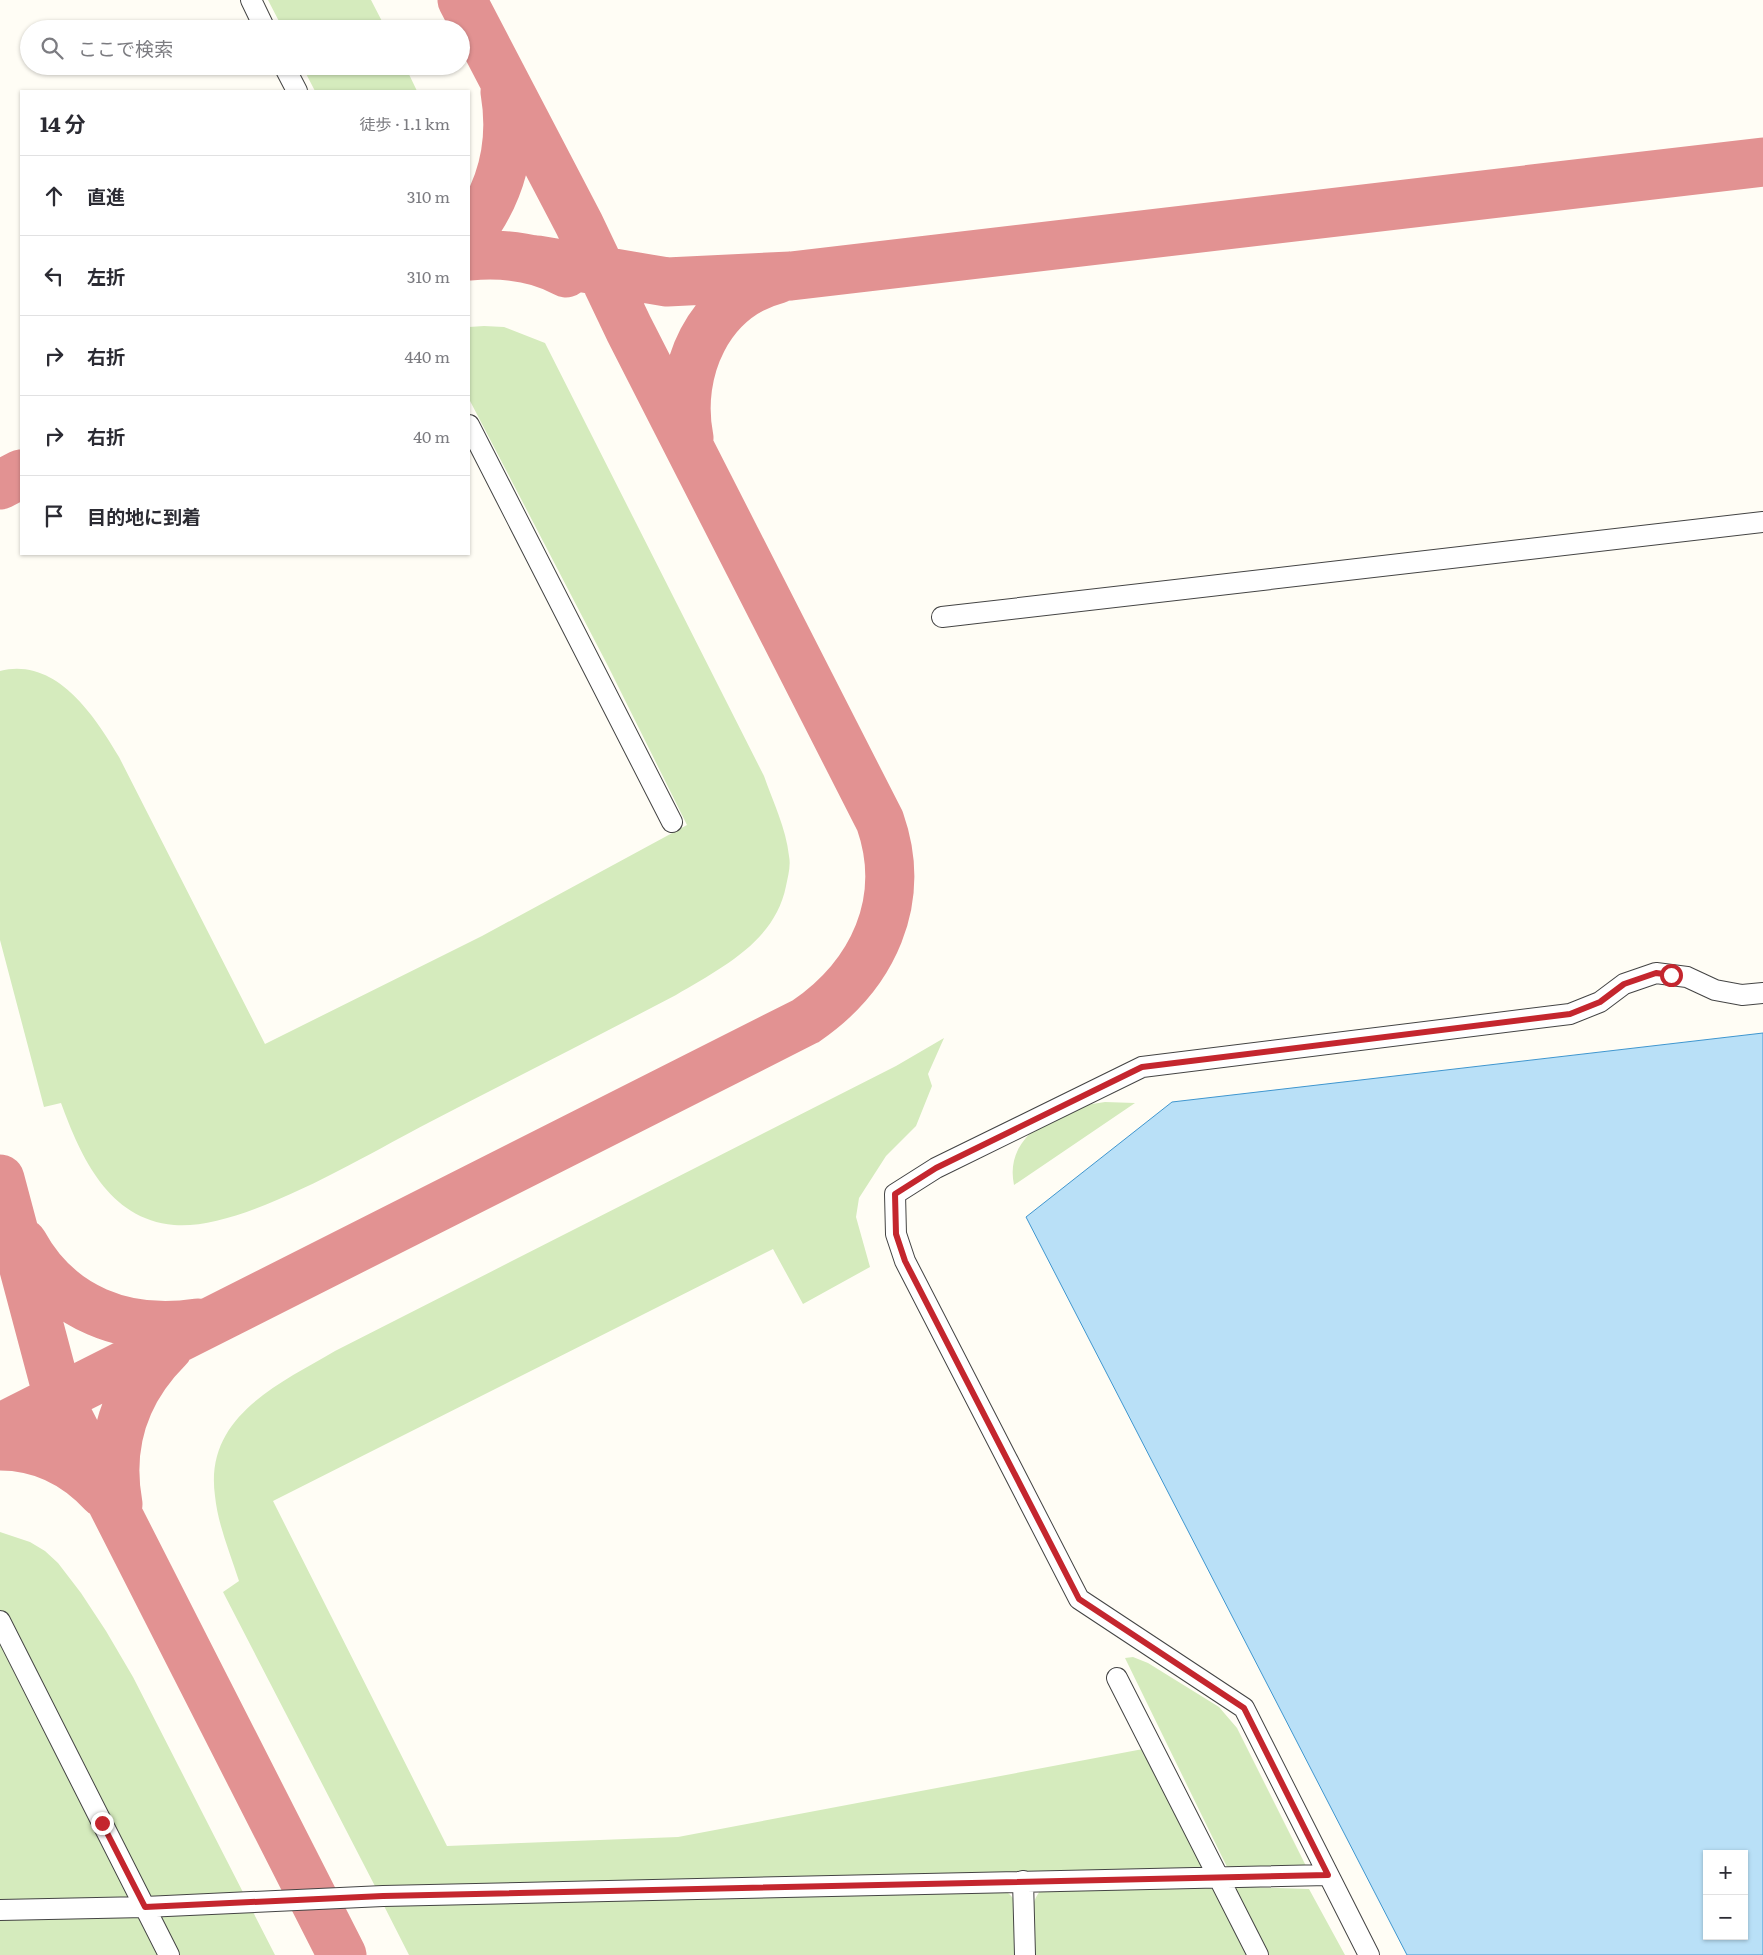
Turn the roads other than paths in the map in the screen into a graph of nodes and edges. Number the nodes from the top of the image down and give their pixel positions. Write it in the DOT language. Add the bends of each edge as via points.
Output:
graph roads {
  1 [pos="251,0"];
  2 [pos="261,20"];
  3 [pos="289,75"];
  4 [pos="296,90"];
  5 [pos="470,426"];
  6 [pos="1763,522"];
  7 [pos="942,617"];
  8 [pos="672,822"];
  9 [pos="1763,993"];
  10 [pos="0,1621"];
  11 [pos="1117,1678"];
  12 [pos="1328,1875"];
  13 [pos="1218,1876"];
  14 [pos="1023,1881"];
  15 [pos="145,1907"];
  16 [pos="0,1910"];
  17 [pos="169,1955"];
  18 [pos="1025,1955"];
  19 [pos="1258,1955"];
  20 [pos="1369,1955"];
  1 -- 2 [label="lane"];
  3 -- 4 [label="lane"];
  5 -- 8 [label="lane"];
  6 -- 7 [label="lane"];
  9 -- 12 [label="lane" via="1742,995 1715,990 1687,977 1656,973 1624,984 1600,1002 1570,1014 1142,1067 930,1171 895,1194 896,1234 905,1261 1079,1599 1244,1708"];
  10 -- 15 [label="lane"];
  11 -- 13 [label="lane"];
  12 -- 13 [label="lane"];
  12 -- 20 [label="lane"];
  13 -- 14 [label="lane"];
  13 -- 19 [label="lane"];
  14 -- 15 [label="lane" via="383,1896"];
  14 -- 18 [label="lane"];
  15 -- 16 [label="lane"];
  15 -- 17 [label="lane"];
}
